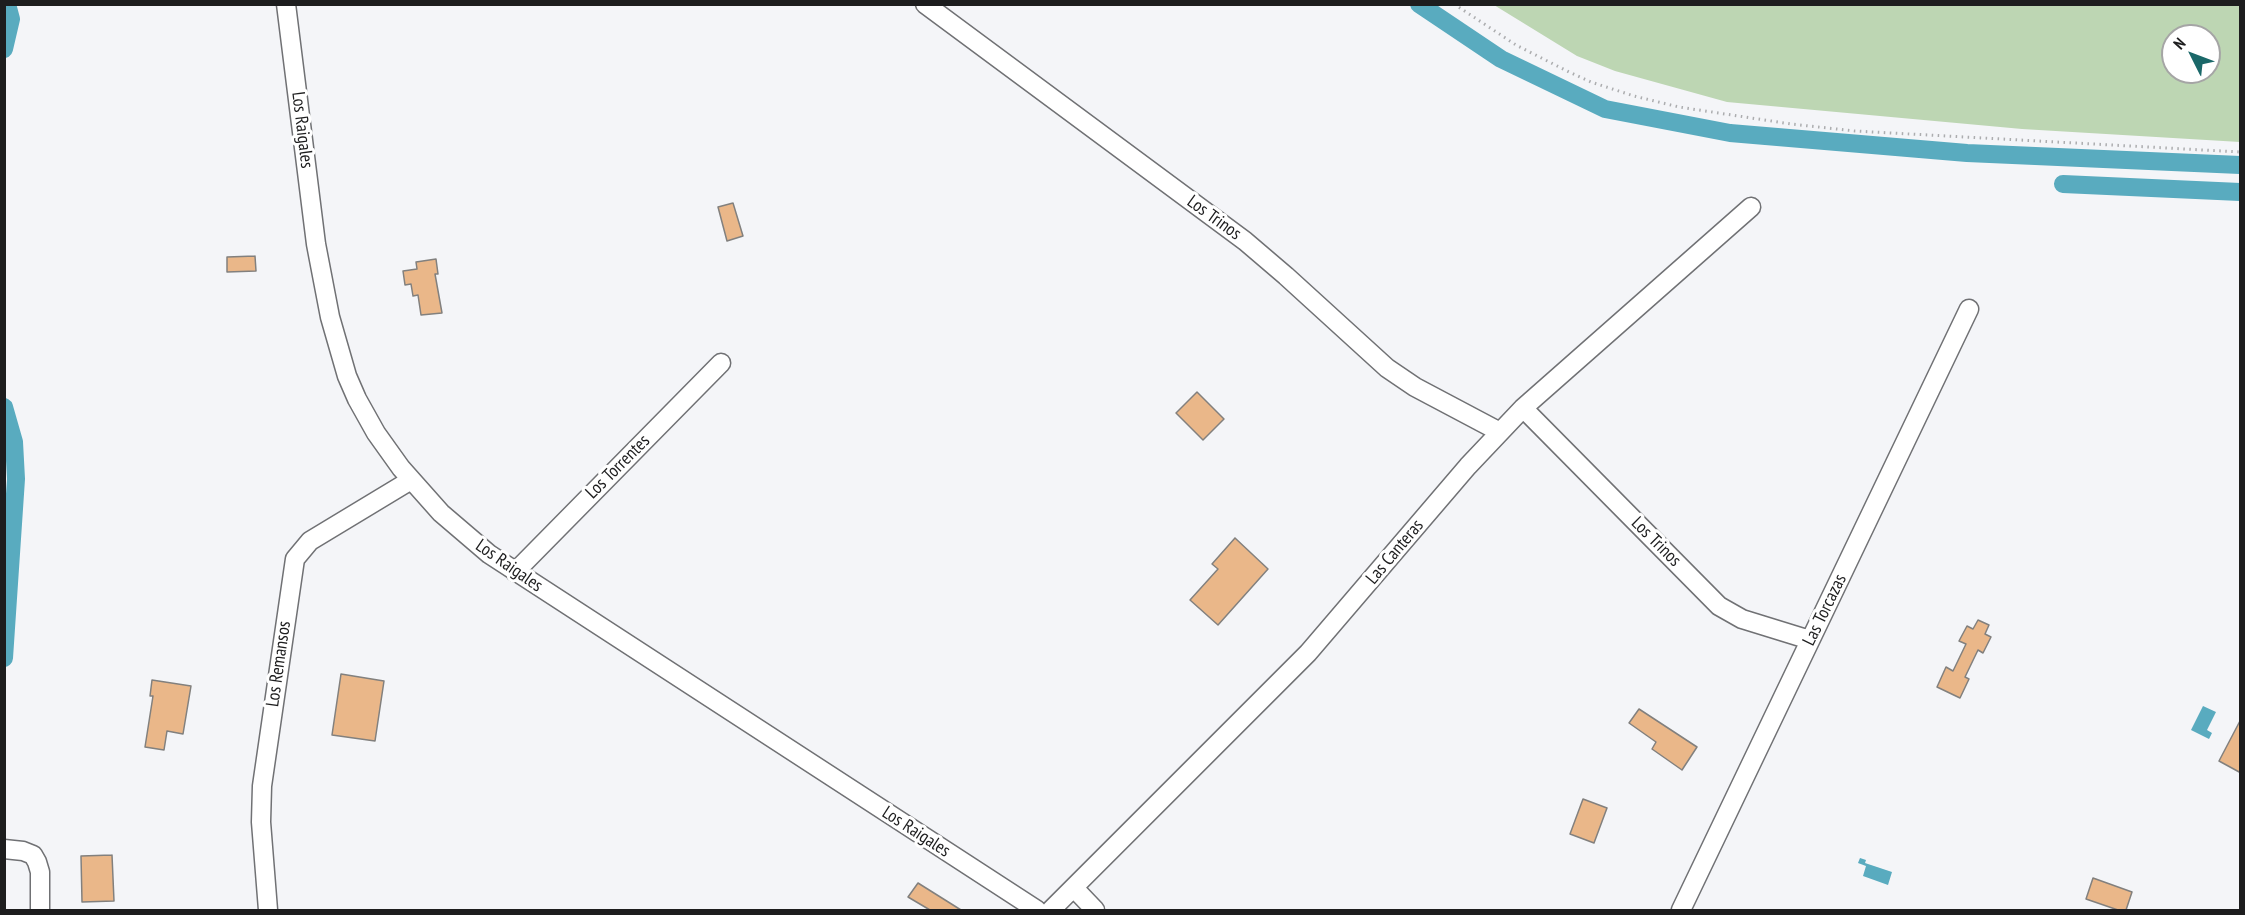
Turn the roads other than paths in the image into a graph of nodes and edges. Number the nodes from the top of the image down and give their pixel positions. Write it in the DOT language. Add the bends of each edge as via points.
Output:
graph roads {
  1 [pos="286,4"];
  2 [pos="925,4"];
  3 [pos="1751,207"];
  4 [pos="1969,309"];
  5 [pos="721,363"];
  6 [pos="1523,408"];
  7 [pos="1500,432"];
  8 [pos="411,480"];
  9 [pos="515,572"];
  10 [pos="1810,640"];
  11 [pos="7,849"];
  12 [pos="1074,888"];
  13 [pos="39,910"];
  14 [pos="268,910"];
  15 [pos="1037,910"];
  16 [pos="1051,910"];
  17 [pos="1095,910"];
  18 [pos="1681,910"];
  1 -- 8 [label="street, Los Raigales" via="316,244 330,317 357,399 376,433"];
  2 -- 7 [label="street, Los Trinos" via="1245,241 1387,368"];
  3 -- 6 [label="street, Las Canteras"];
  4 -- 10 [label="street, Las Torcazas"];
  5 -- 9 [label="street, Los Torrentes"];
  6 -- 7 [label="street, Las Canteras"];
  6 -- 10 [label="street, Los Trinos" via="1719,606 1742,619"];
  7 -- 12 [label="street, Las Canteras" via="1308,653"];
  8 -- 9 [label="street, Los Raigales" via="465,534"];
  8 -- 14 [label="street, Los Remansos" via="309,541 294,559 262,786"];
  9 -- 15 [label="street, Los Raigales"];
  10 -- 18 [label="street, Las Torcazas"];
  11 -- 13 [label="street" via="28,853 37,862"];
  12 -- 16 [label="street, Las Canteras"];
  12 -- 17 [label="street"];
}
